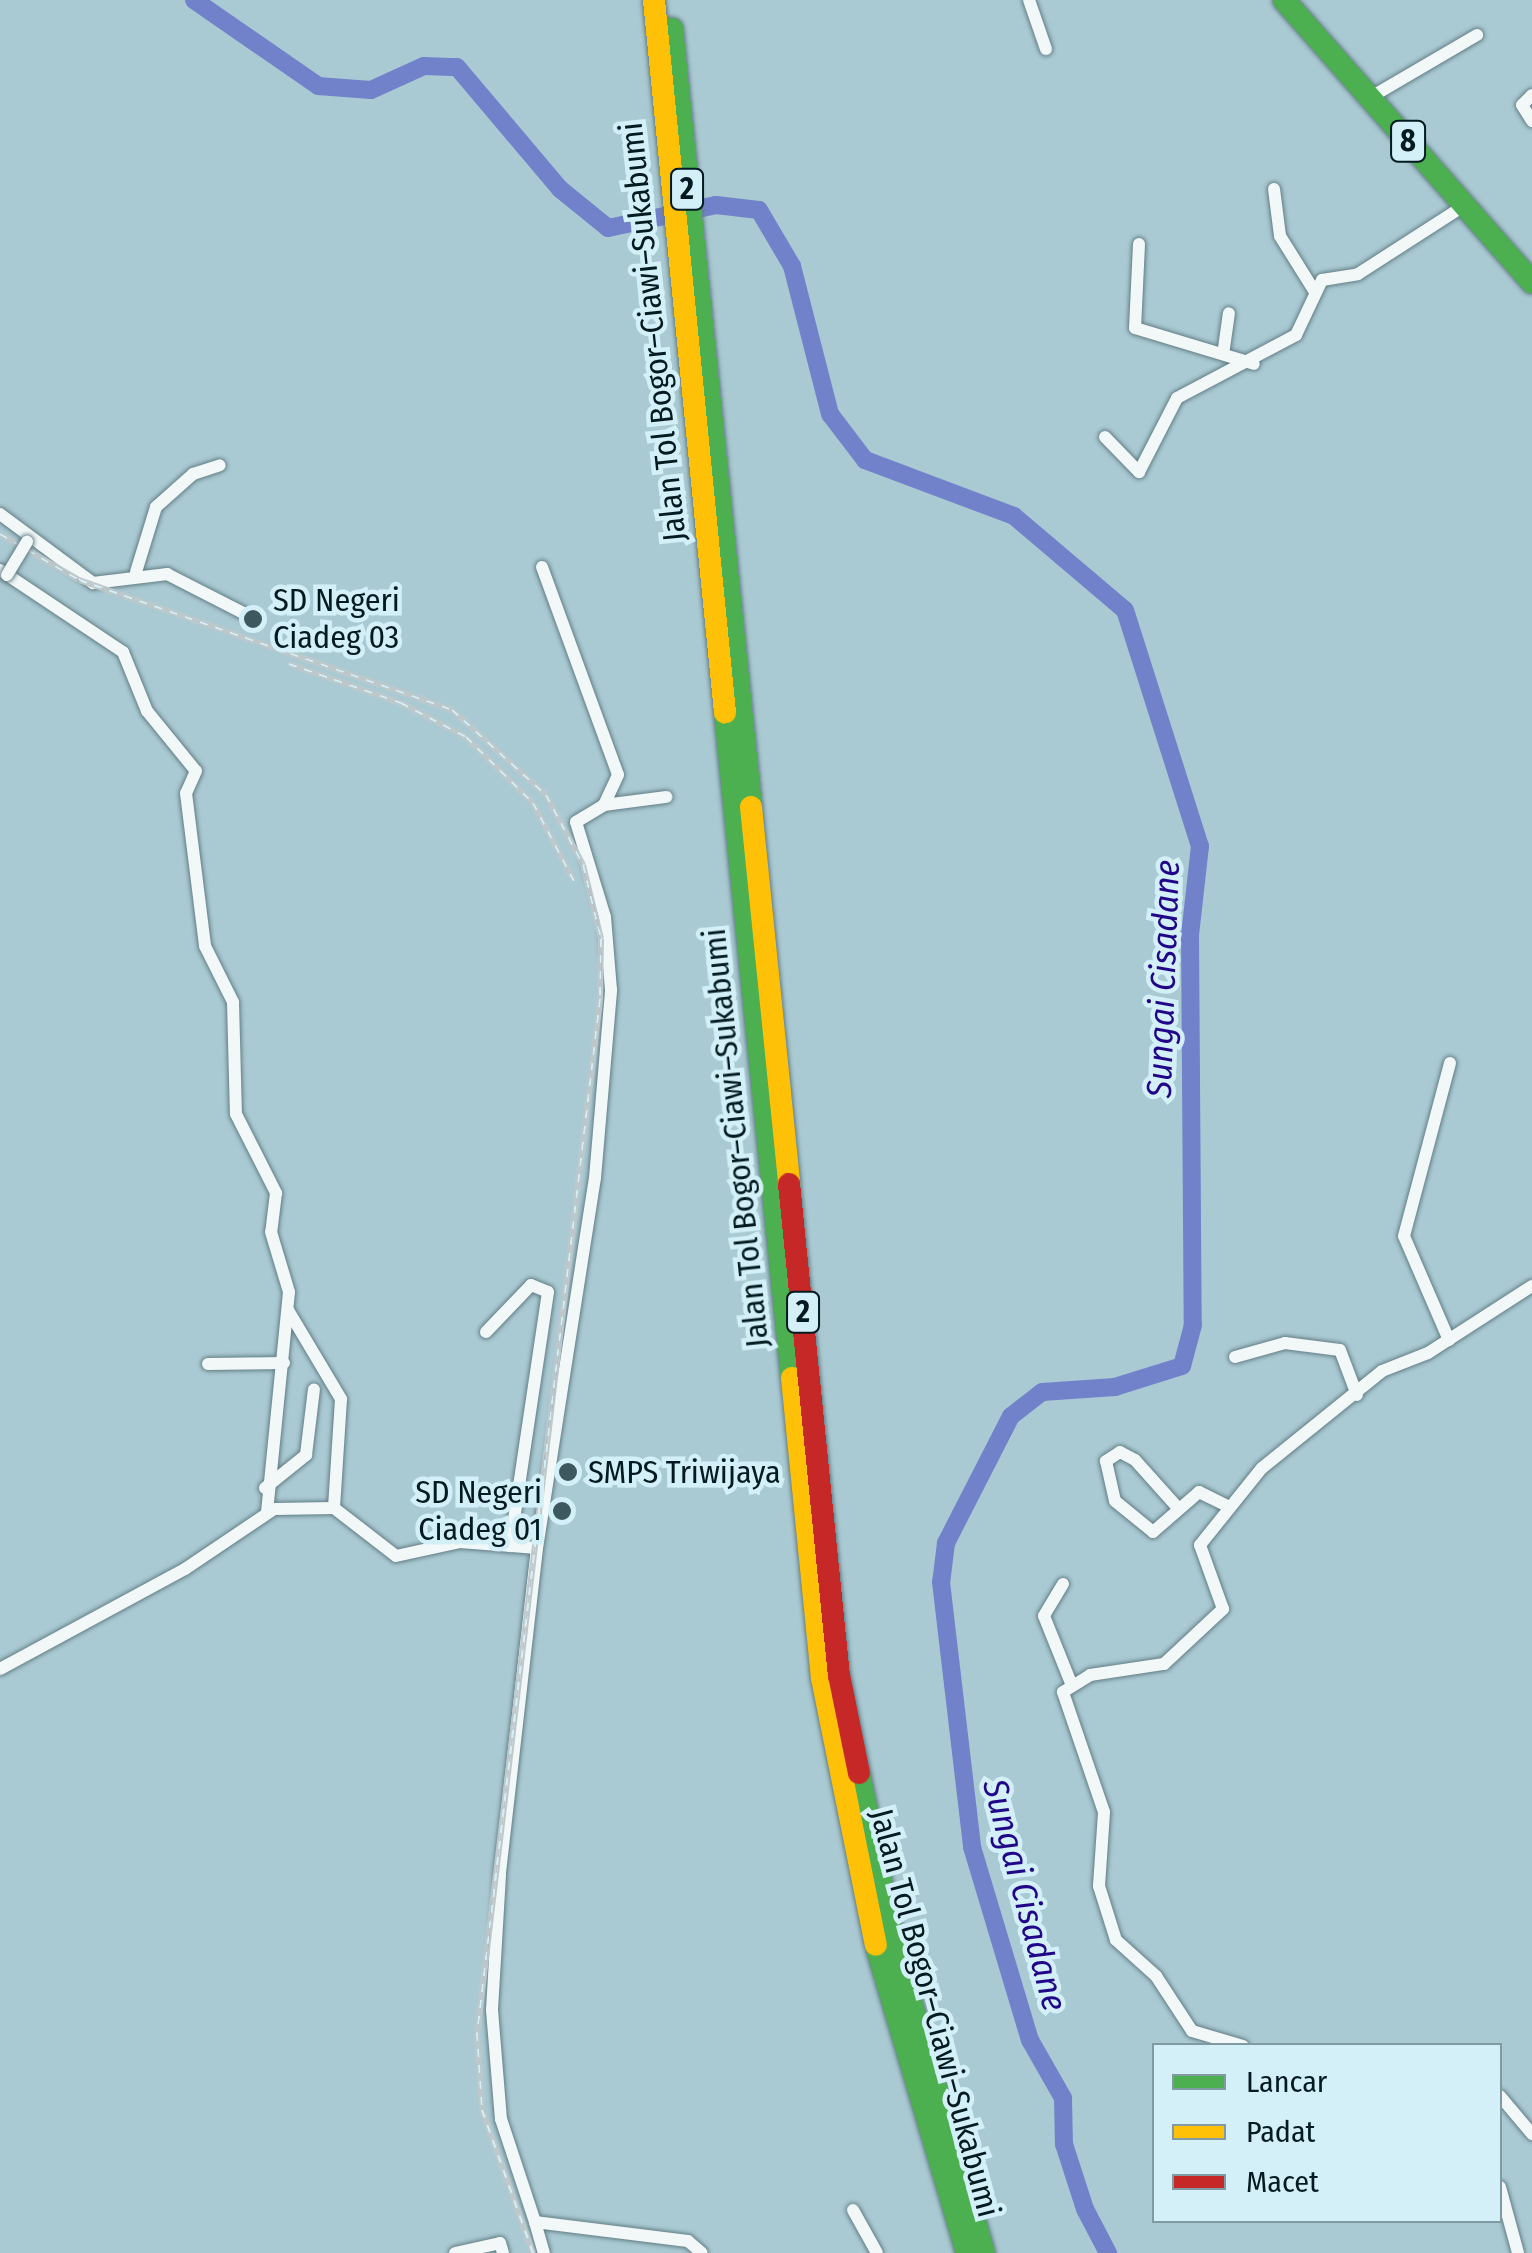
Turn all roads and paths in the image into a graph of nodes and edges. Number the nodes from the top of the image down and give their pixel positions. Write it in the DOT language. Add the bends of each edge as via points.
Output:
graph roads {
  1 [pos="1029,0"];
  2 [pos="1284,0"];
  3 [pos="663,11"];
  4 [pos="1477,35"];
  5 [pos="1046,49"];
  6 [pos="1532,95"];
  7 [pos="1371,97"];
  8 [pos="1532,121"];
  9 [pos="1274,189"];
  10 [pos="1465,205"];
  11 [pos="1139,244"];
  12 [pos="1532,282"];
  13 [pos="1315,292"];
  14 [pos="1229,312"];
  15 [pos="1224,348"];
  16 [pos="694,357"];
  17 [pos="1254,364"];
  18 [pos="1105,437"];
  19 [pos="220,465"];
  20 [pos="0,514"];
  21 [pos="542,567"];
  22 [pos="81,570"];
  23 [pos="3,572"];
  24 [pos="136,572"];
  25 [pos="253,618"];
  26 [pos="666,796"];
  27 [pos="604,805"];
  28 [pos="1450,1063"];
  29 [pos="1532,1286"];
  30 [pos="288,1310"];
  31 [pos="486,1332"];
  32 [pos="1449,1340"];
  33 [pos="1236,1357"];
  34 [pos="284,1363"];
  35 [pos="208,1364"];
  36 [pos="314,1389"];
  37 [pos="1357,1395"];
  38 [pos="265,1488"];
  39 [pos="1228,1506"];
  40 [pos="334,1508"];
  41 [pos="1178,1508"];
  42 [pos="267,1511"];
  43 [pos="510,1546"];
  44 [pos="537,1548"];
  45 [pos="1062,1584"];
  46 [pos="0,1669"];
  47 [pos="1071,1683"];
  48 [pos="1233,2043"];
  49 [pos="1502,2098"];
  50 [pos="1532,2134"];
  51 [pos="1502,2194"];
  52 [pos="853,2210"];
  53 [pos="535,2222"];
  54 [pos="455,2253"];
  55 [pos="503,2253"];
  56 [pos="544,2253"];
  57 [pos="702,2253"];
  58 [pos="877,2253"];
  59 [pos="967,2253"];
  60 [pos="984,2253"];
  61 [pos="1518,2253"];
  1 -- 5 [label="street"];
  2 -- 7 [label="highway, 8"];
  3 -- 16 [label="highway, Jalan Tol Bogor–Ciawi–Sukabumi / 2"];
  4 -- 7 [label="street"];
  6 -- 8 [label="street" via="1522,105"];
  7 -- 10 [label="highway, 8"];
  9 -- 13 [label="street" via="1280,236"];
  10 -- 12 [label="highway, 8"];
  10 -- 13 [label="street"];
  11 -- 15 [label="street" via="1135,328"];
  13 -- 17 [label="street" via="1306,325"];
  14 -- 15 [label="street"];
  15 -- 17 [label="street"];
  16 -- 59 [label="highway, Jalan Tol Bogor–Ciawi–Sukabumi / 2" via="822,1678 876,1945"];
  16 -- 60 [label="highway, Jalan Tol Bogor–Ciawi–Sukabumi / 2" via="839,1675 893,1940"];
  17 -- 18 [label="street" via="1174,402 1140,472"];
  19 -- 24 [label="street" via="193,474 156,506"];
  20 -- 22 [label="street"];
  21 -- 27 [label="street" via="618,775"];
  22 -- 23 [label="street, bridge" via="28,542"];
  22 -- 24 [label="street" via="93,583"];
  23 -- 30 [label="street" via="123,652 147,712 195,766 186,793 204,946 233,1002 236,1114 276,1193 271,1232"];
  24 -- 25 [label="street" via="166,574"];
  26 -- 27 [label="street"];
  27 -- 44 [label="street" via="576,827 605,917 611,990 595,1178"];
  28 -- 32 [label="street" via="1404,1236"];
  29 -- 32 [label="street"];
  30 -- 34 [label="street"];
  30 -- 40 [label="street" via="341,1399"];
  31 -- 43 [label="street" via="531,1284 548,1292"];
  32 -- 37 [label="street" via="1382,1371"];
  33 -- 37 [label="street" via="1285,1343 1340,1350"];
  34 -- 35 [label="street"];
  34 -- 38 [label="street"];
  36 -- 38 [label="street" via="306,1455"];
  37 -- 39 [label="street" via="1312,1423"];
  38 -- 42 [label="street"];
  39 -- 41 [label="street" via="1206,1491"];
  39 -- 47 [label="street" via="1199,1549 1220,1612 1159,1667"];
  40 -- 42 [label="street"];
  40 -- 43 [label="street" via="396,1556 452,1542"];
  41 -- 41 [label="street" via="1134,1460 1120,1452 1106,1461 1109,1491 1144,1528 1160,1529"];
  42 -- 46 [label="street" via="185,1570"];
  43 -- 44 [label="street"];
  44 -- 53 [label="street" via="492,2000 500,2120"];
  45 -- 47 [label="street" via="1044,1616"];
  47 -- 48 [label="street" via="1062,1699 1102,1803 1099,1886 1112,1933 1156,1976 1192,2031"];
  49 -- 50 [label="street"];
  51 -- 61 [label="street"];
  52 -- 58 [label="street"];
  53 -- 56 [label="street"];
  53 -- 57 [label="street" via="688,2240"];
  54 -- 55 [label="street" via="500,2243"];
}
